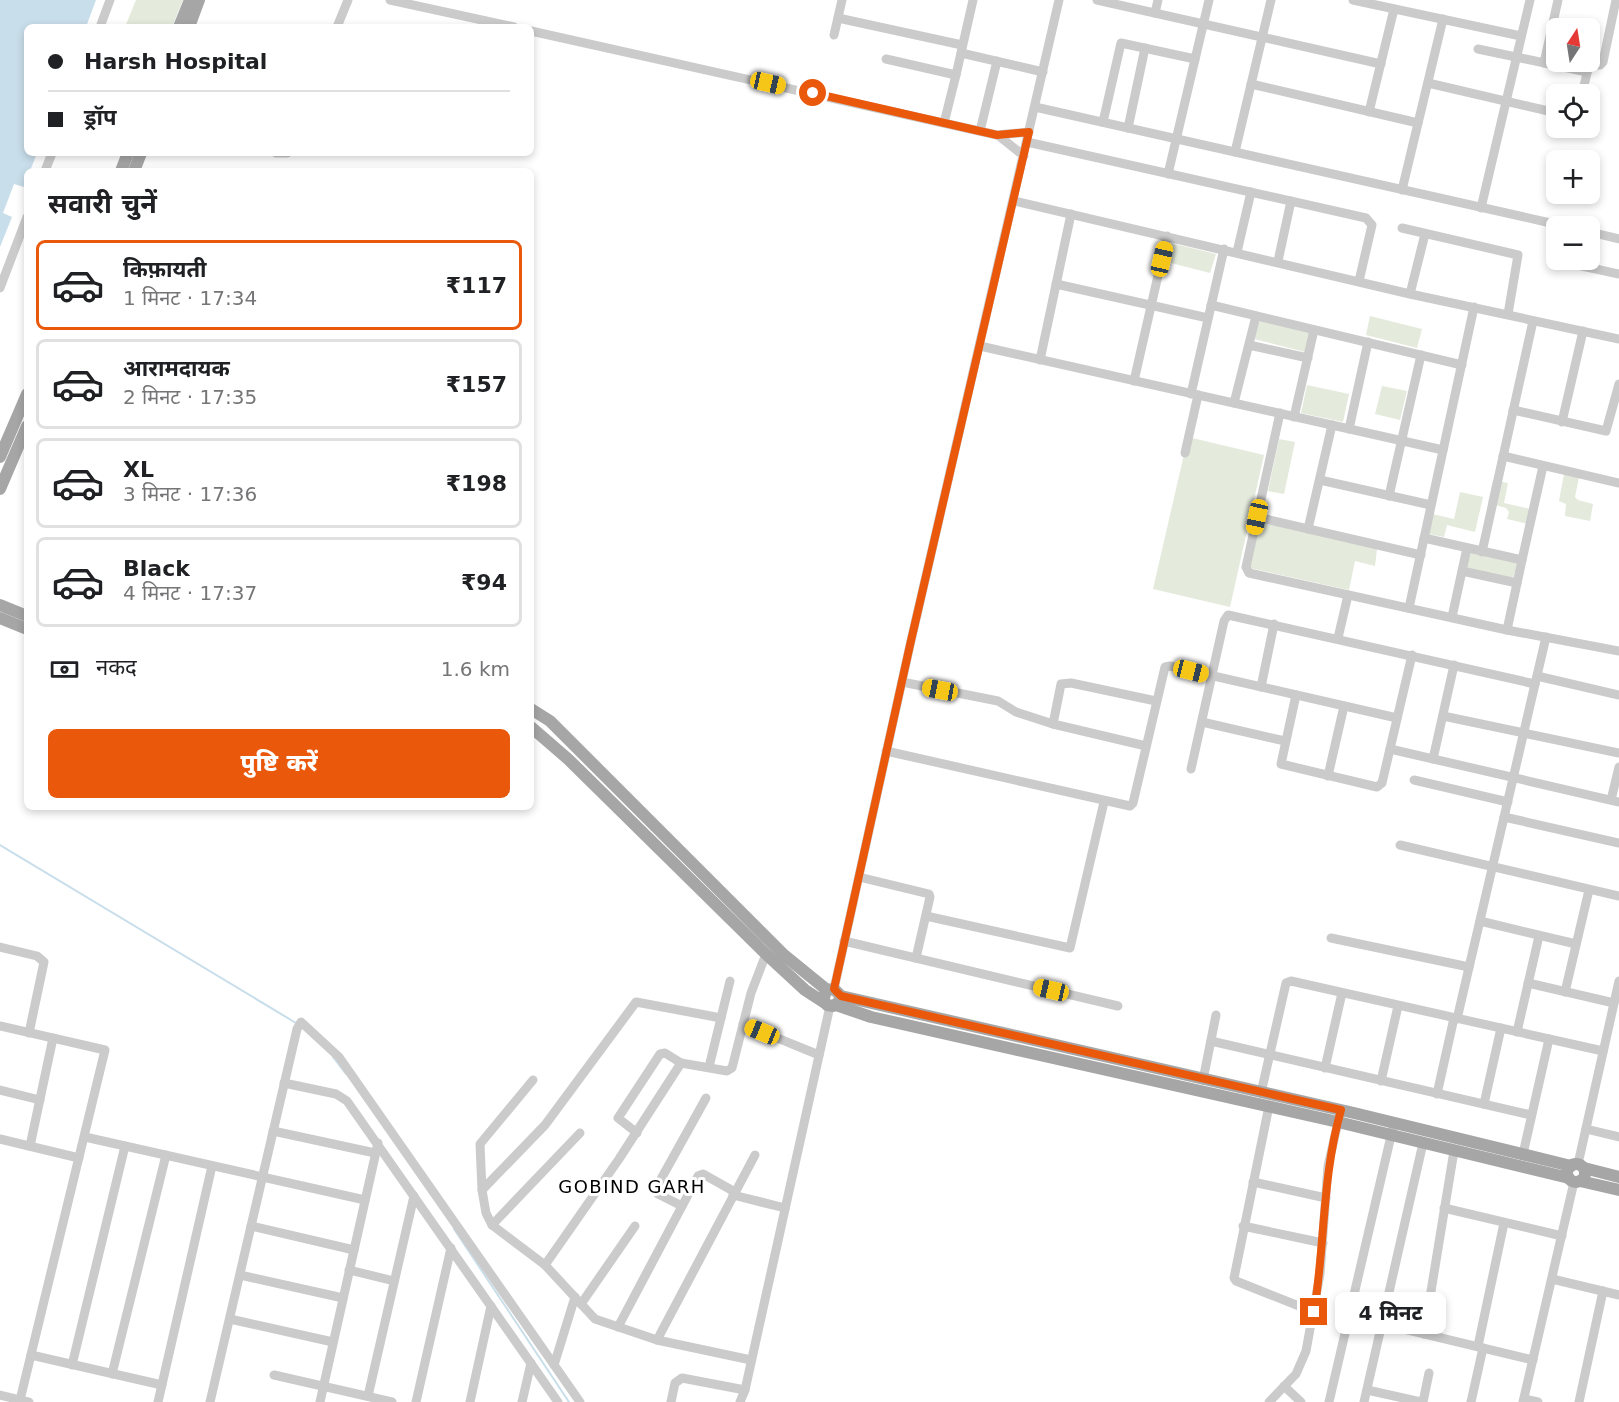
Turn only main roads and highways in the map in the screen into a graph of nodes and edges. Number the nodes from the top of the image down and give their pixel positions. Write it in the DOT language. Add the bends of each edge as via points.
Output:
graph roads {
  1 [pos="190,0"];
  2 [pos="199,0"];
  3 [pos="180,24"];
  4 [pos="190,24"];
  5 [pos="24,401"];
  6 [pos="24,433"];
  7 [pos="0,457"];
  8 [pos="0,489"];
  9 [pos="0,605"];
  10 [pos="24,615"];
  11 [pos="0,618"];
  12 [pos="24,628"];
  13 [pos="534,711"];
  14 [pos="534,729"];
  15 [pos="832,998"];
  16 [pos="1339,1116"];
  17 [pos="1392,1129"];
  18 [pos="1576,1173"];
  19 [pos="1619,1177"];
  20 [pos="1619,1190"];
  1 -- 3 [label="main road"];
  2 -- 4 [label="main road"];
  5 -- 7 [label="main road"];
  6 -- 8 [label="main road"];
  9 -- 10 [label="main road"];
  11 -- 12 [label="main road"];
  13 -- 15 [label="main road" via="550,721"];
  14 -- 15 [label="main road" via="805,990"];
  15 -- 16 [label="main road" via="1261,1093"];
  15 -- 16 [label="main road" via="871,1017 1269,1106"];
  16 -- 17 [label="main road"];
  17 -- 18 [label="main road" via="1523,1154"];
  17 -- 18 [label="main road" via="1454,1151"];
  18 -- 19 [label="main road"];
  18 -- 20 [label="main road"];
}
